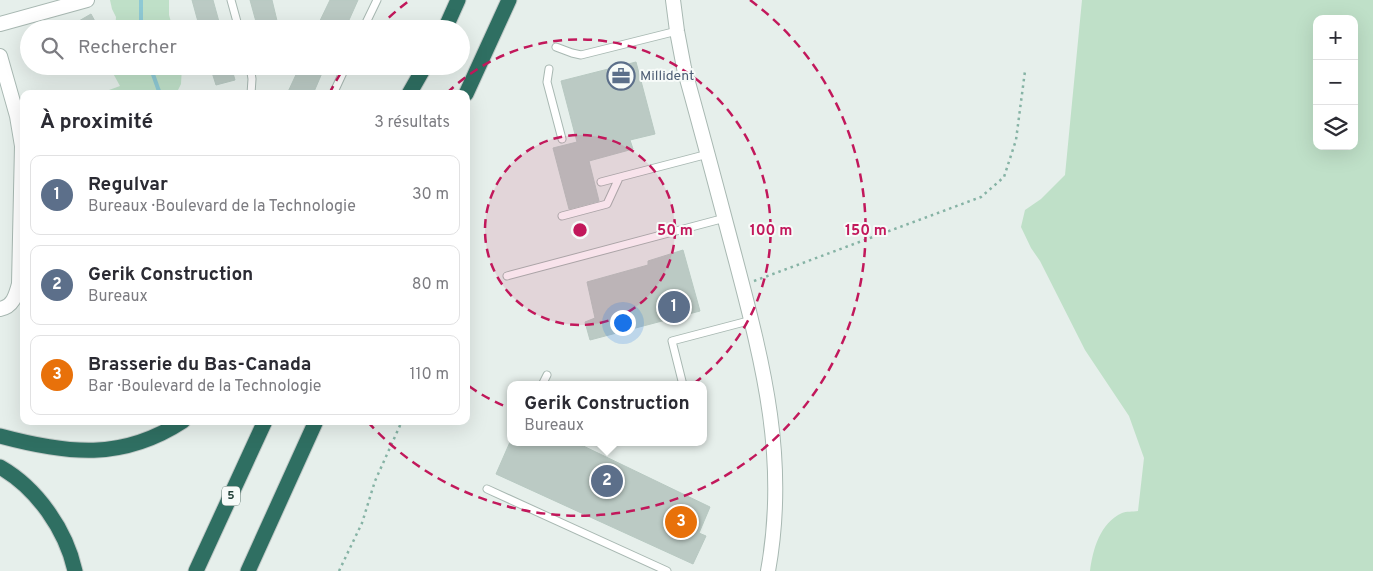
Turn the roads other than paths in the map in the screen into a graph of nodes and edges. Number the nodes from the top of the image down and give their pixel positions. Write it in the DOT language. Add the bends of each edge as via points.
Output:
graph roads {
  1 [pos="87,0"];
  2 [pos="231,0"];
  3 [pos="377,0"];
  4 [pos="458,0"];
  5 [pos="509,0"];
  6 [pos="673,0"];
  7 [pos="237,20"];
  8 [pos="367,20"];
  9 [pos="449,20"];
  10 [pos="0,24"];
  11 [pos="677,31"];
  12 [pos="556,46"];
  13 [pos="0,56"];
  14 [pos="549,69"];
  15 [pos="251,75"];
  16 [pos="342,75"];
  17 [pos="421,75"];
  18 [pos="422,75"];
  19 [pos="251,90"];
  20 [pos="335,90"];
  21 [pos="411,90"];
  22 [pos="417,90"];
  23 [pos="468,90"];
  24 [pos="20,134"];
  25 [pos="562,139"];
  26 [pos="708,154"];
  27 [pos="619,178"];
  28 [pos="601,182"];
  29 [pos="562,216"];
  30 [pos="725,218"];
  31 [pos="20,238"];
  32 [pos="508,276"];
  33 [pos="0,309"];
  34 [pos="752,320"];
  35 [pos="547,375"];
  36 [pos="544,381"];
  37 [pos="682,381"];
  38 [pos="176,425"];
  39 [pos="263,425"];
  40 [pos="314,425"];
  41 [pos="0,436"];
  42 [pos="0,468"];
  43 [pos="487,489"];
  44 [pos="280,500"];
  45 [pos="75,571"];
  46 [pos="196,571"];
  47 [pos="248,571"];
  48 [pos="256,571"];
  49 [pos="667,571"];
  50 [pos="768,571"];
  1 -- 10 [label="street"];
  2 -- 7 [label="lane"];
  3 -- 8 [label="lane"];
  4 -- 9 [label="highway"];
  5 -- 23 [label="highway"];
  6 -- 11 [label="street"];
  11 -- 12 [label="lane" via="581,54"];
  11 -- 26 [label="street"];
  13 -- 24 [label="street"];
  14 -- 25 [label="lane" via="547,82"];
  15 -- 19 [label="lane"];
  16 -- 20 [label="lane"];
  17 -- 21 [label="highway"];
  18 -- 22 [label="highway"];
  26 -- 27 [label="lane"];
  26 -- 30 [label="street"];
  27 -- 28 [label="lane"];
  27 -- 29 [label="lane" via="606,204"];
  30 -- 32 [label="lane"];
  30 -- 34 [label="street"];
  31 -- 33 [label="street" via="19,284 13,302"];
  34 -- 37 [label="lane" via="672,341"];
  34 -- 50 [label="street" via="768,396 775,456 775,508"];
  35 -- 36 [label="lane"];
  38 -- 41 [label="highway" via="142,442 101,451 60,449"];
  39 -- 46 [label="highway, 5"];
  40 -- 44 [label="highway"];
  42 -- 45 [label="highway" via="24,485 50,516 64,539"];
  43 -- 49 [label="lane"];
  44 -- 47 [label="highway"];
  44 -- 48 [label="highway"];
}
